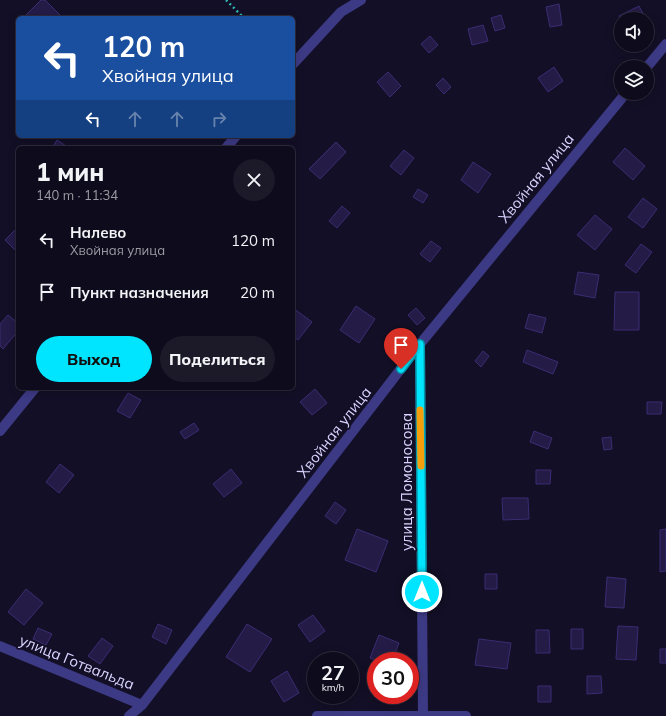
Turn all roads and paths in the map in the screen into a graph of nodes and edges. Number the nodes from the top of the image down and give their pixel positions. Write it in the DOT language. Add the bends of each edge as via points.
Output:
graph roads {
  1 [pos="226,0"];
  2 [pos="361,0"];
  3 [pos="242,16"];
  4 [pos="666,44"];
  5 [pos="653,60"];
  6 [pos="295,62"];
  7 [pos="620,100"];
  8 [pos="234,138"];
  9 [pos="228,146"];
  10 [pos="420,344"];
  11 [pos="33,390"];
  12 [pos="0,431"];
  13 [pos="0,646"];
  14 [pos="142,705"];
  15 [pos="128,716"];
  16 [pos="317,716"];
  17 [pos="423,716"];
  18 [pos="466,716"];
  1 -- 3 [label="path"];
  2 -- 6 [label="street" via="341,12"];
  4 -- 5 [label="street"];
  7 -- 10 [label="street, Хвойная улица"];
  8 -- 9 [label="street"];
  10 -- 14 [label="street, Хвойная улица"];
  10 -- 17 [label="street, улица Ломоносова"];
  11 -- 12 [label="street"];
  13 -- 14 [label="street, улица Готвальда"];
  14 -- 15 [label="street, Хвойная улица"];
  16 -- 17 [label="street"];
  17 -- 18 [label="street"];
}
